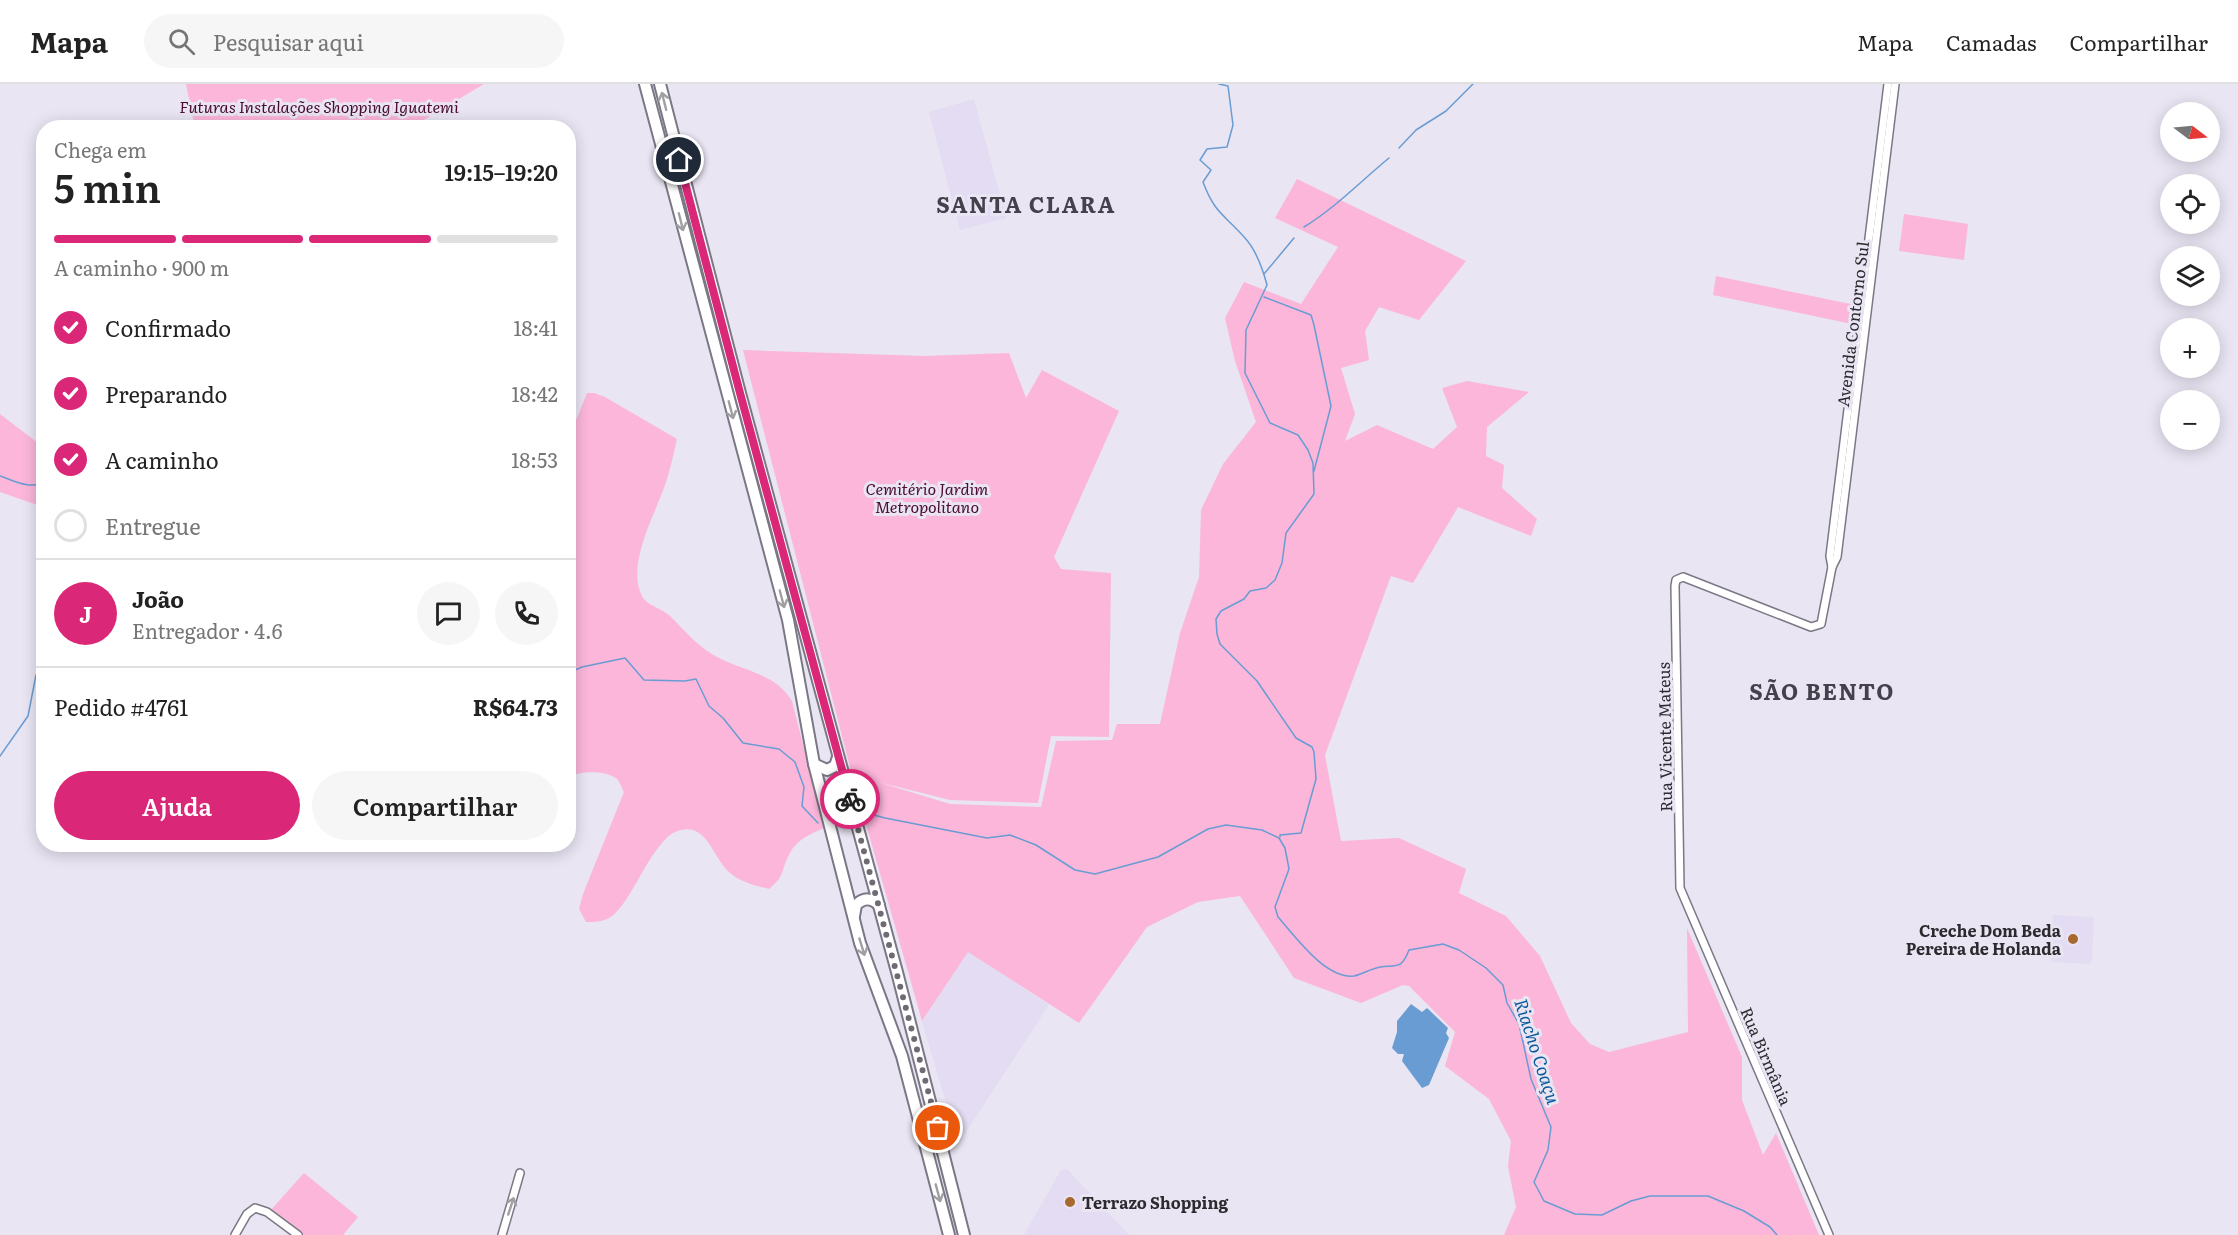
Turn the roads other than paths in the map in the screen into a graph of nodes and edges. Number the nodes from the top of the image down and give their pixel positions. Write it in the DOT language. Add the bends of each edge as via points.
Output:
graph roads {
  1 [pos="645,84"];
  2 [pos="660,84"];
  3 [pos="1888,84"];
  4 [pos="1895,84"];
  5 [pos="684,178"];
  6 [pos="671,183"];
  7 [pos="706,262"];
  8 [pos="693,267"];
  9 [pos="1832,567"];
  10 [pos="1675,586"];
  11 [pos="838,757"];
  12 [pos="814,764"];
  13 [pos="1680,888"];
  14 [pos="879,905"];
  15 [pos="854,915"];
  16 [pos="944,1151"];
  17 [pos="929,1157"];
  18 [pos="522,1174"];
  19 [pos="235,1235"];
  20 [pos="298,1235"];
  21 [pos="502,1235"];
  22 [pos="949,1235"];
  23 [pos="964,1235"];
  24 [pos="1829,1235"];
  1 -- 6 [label="highway"];
  5 -- 2 [label="highway, one-way"];
  3 -- 9 [label="street, Avenida Contorno Sul"];
  4 -- 9 [label="street, Avenida Contorno Sul" via="1838,547"];
  5 -- 6 [label="highway"];
  5 -- 7 [label="highway"];
  6 -- 8 [label="highway, one-way"];
  7 -- 8 [label="highway"];
  7 -- 11 [label="highway"];
  8 -- 12 [label="highway, one-way" via="788,620"];
  9 -- 10 [label="street, Avenida Contorno Sul" via="1823,620 1815,628 1688,578 1678,578"];
  10 -- 13 [label="street, Rua Vicente Mateus"];
  11 -- 12 [label="highway" via="835,766 827,770"];
  11 -- 14 [label="highway"];
  12 -- 15 [label="highway"];
  13 -- 24 [label="street, Rua Birmânia"];
  14 -- 15 [label="highway" via="863,900 856,905"];
  14 -- 16 [label="highway"];
  15 -- 17 [label="highway, one-way" via="860,943 902,1056"];
  16 -- 17 [label="highway"];
  16 -- 23 [label="highway"];
  17 -- 22 [label="highway, one-way"];
  21 -- 18 [label="street, one-way"];
  19 -- 20 [label="street" via="250,1210 259,1208"];
}
